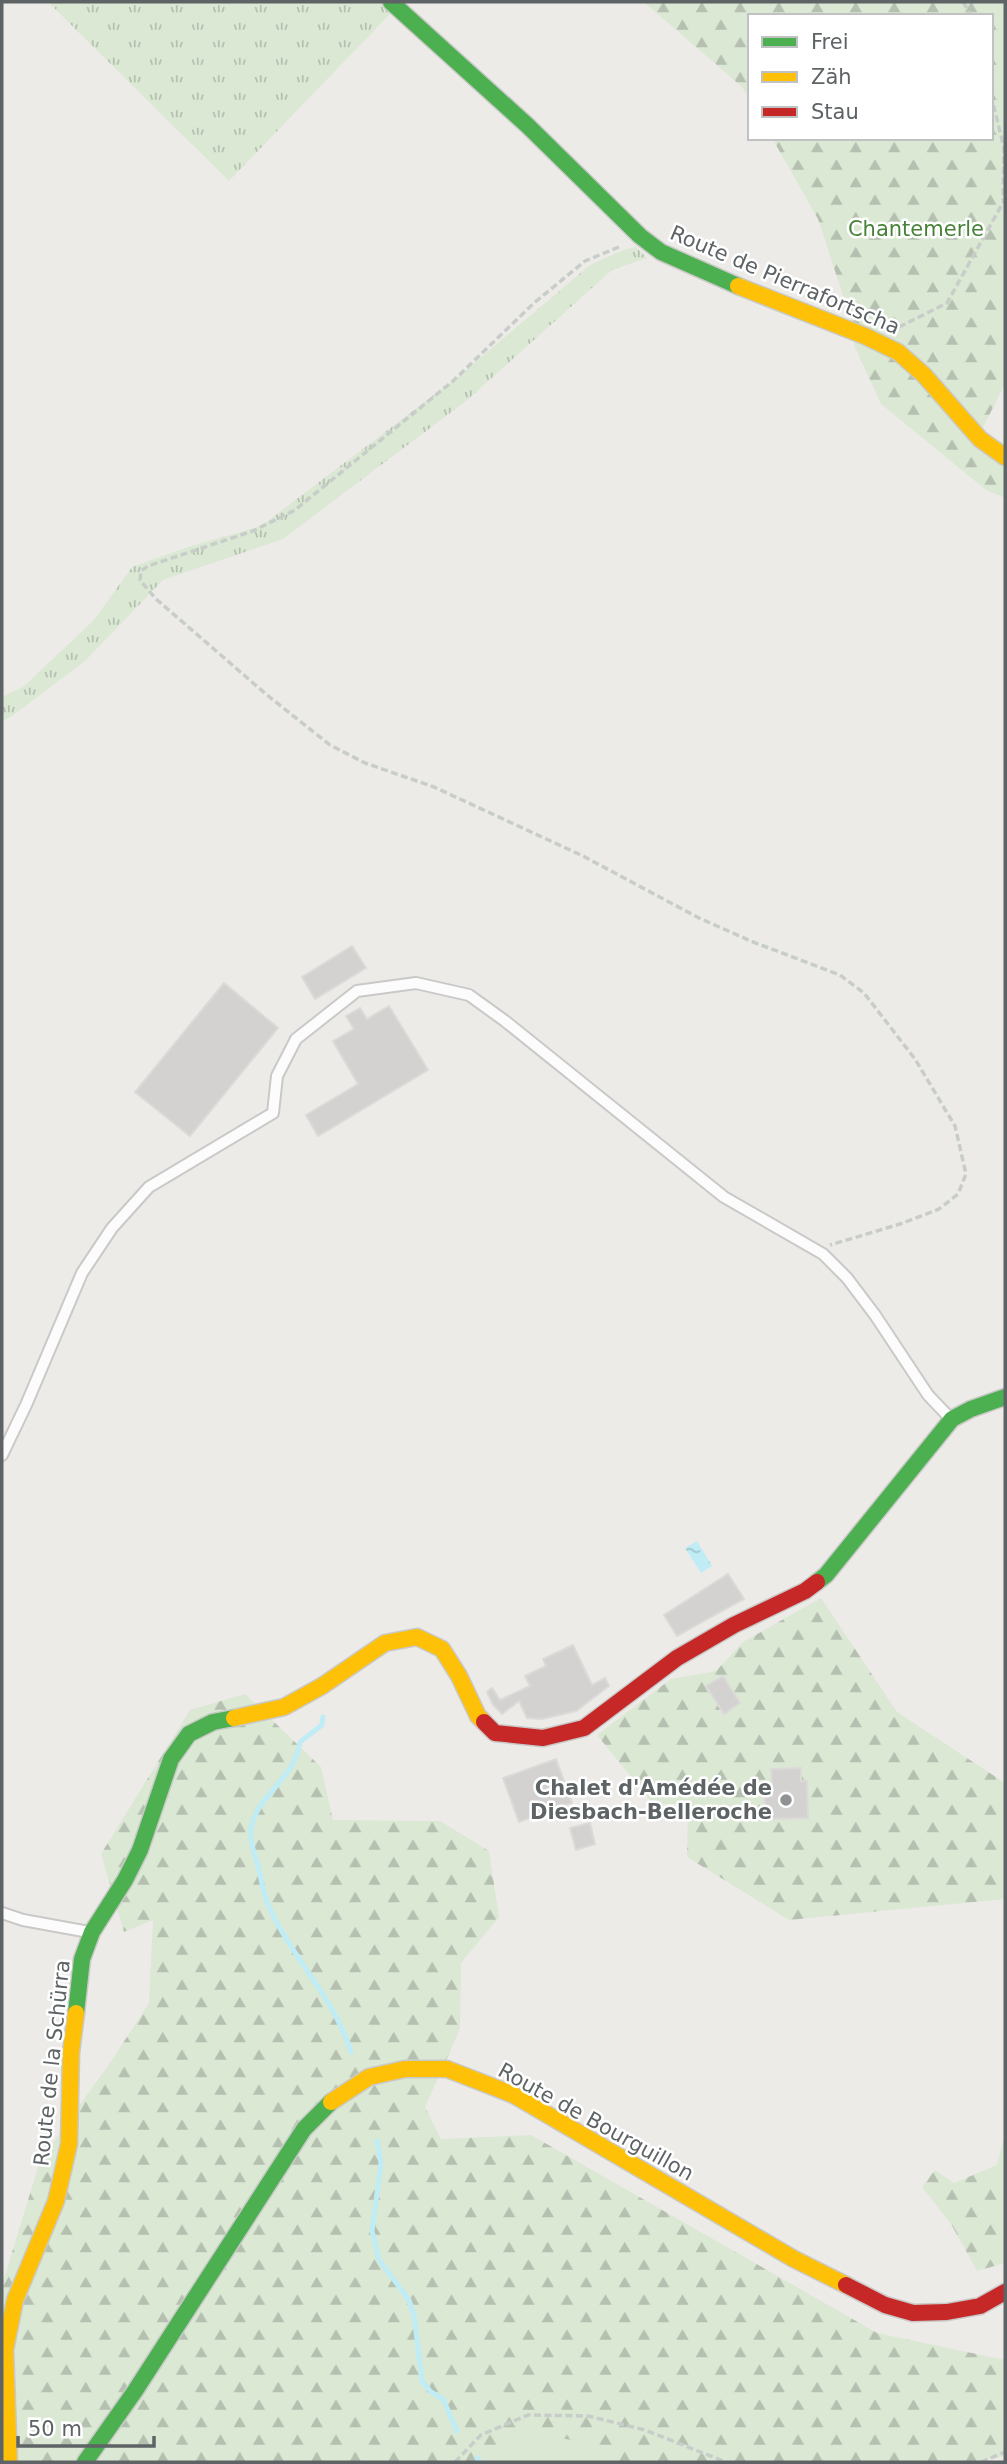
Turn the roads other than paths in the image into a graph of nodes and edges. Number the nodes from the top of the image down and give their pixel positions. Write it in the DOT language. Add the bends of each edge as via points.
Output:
graph roads {
  1 [pos="391,2"];
  2 [pos="1005,457"];
  3 [pos="1005,1397"];
  4 [pos="952,1419"];
  5 [pos="2,1455"];
  6 [pos="2,1913"];
  7 [pos="92,1932"];
  8 [pos="1005,2292"];
  9 [pos="9,2462"];
  10 [pos="85,2462"];
  1 -- 2 [label="street, Route de Pierrafortscha" via="661,252 898,352 924,374 980,439"];
  3 -- 4 [label="street, Route de la Schürra"];
  4 -- 5 [label="lane" via="928,1395 876,1315 823,1254 724,1197 469,995 416,983 357,990 296,1039 277,1076 273,1113 149,1187 112,1228 82,1273"];
  4 -- 7 [label="street, Route de la Schürra" via="826,1575 805,1591 677,1658 584,1728 543,1738 495,1733 478,1716 442,1649 416,1637 385,1643 284,1707 213,1722 189,1734 171,1759 140,1850"];
  6 -- 7 [label="lane"];
  7 -- 9 [label="street, Route de la Schürra" via="82,1959 71,2052 69,2144 56,2201 15,2300 5,2350"];
  8 -- 10 [label="street, Route de Bourguillon" via="980,2306 947,2312 913,2312 885,2305 794,2259 514,2095 447,2069 405,2069 369,2077 335,2097 304,2129"];
}
